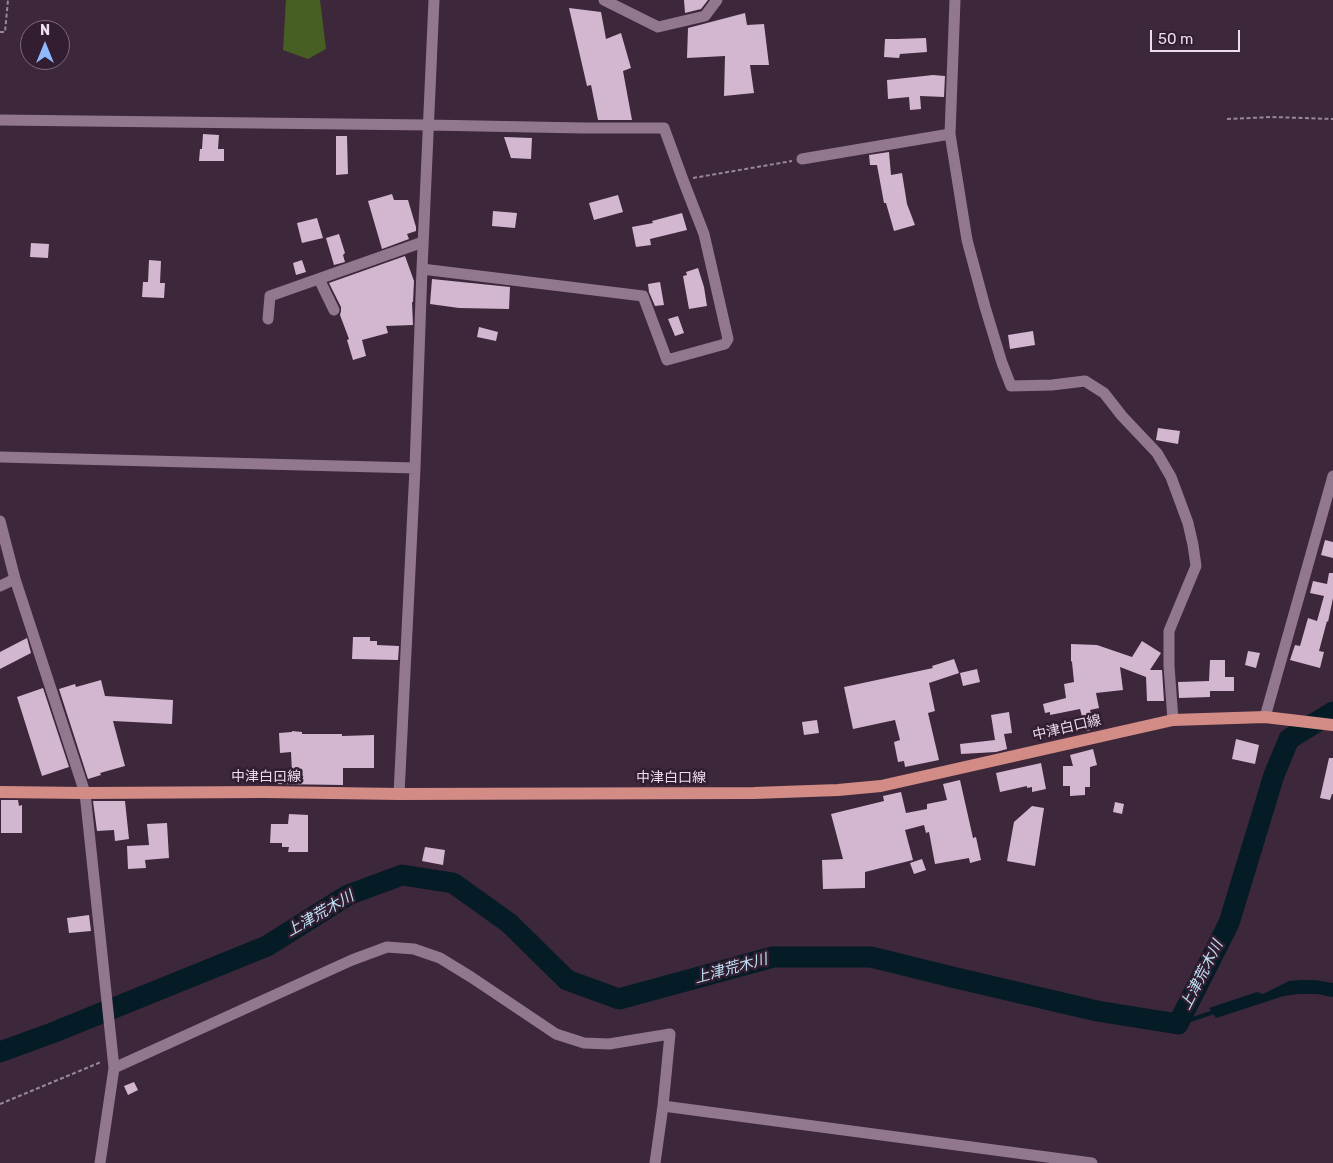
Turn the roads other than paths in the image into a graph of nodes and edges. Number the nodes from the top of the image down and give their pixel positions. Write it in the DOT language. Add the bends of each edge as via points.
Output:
graph roads {
  1 [pos="434,0"];
  2 [pos="604,0"];
  3 [pos="717,0"];
  4 [pos="955,0"];
  5 [pos="0,120"];
  6 [pos="428,125"];
  7 [pos="950,134"];
  8 [pos="802,159"];
  9 [pos="423,242"];
  10 [pos="422,270"];
  11 [pos="320,279"];
  12 [pos="334,310"];
  13 [pos="268,319"];
  14 [pos="0,457"];
  15 [pos="415,468"];
  16 [pos="1333,476"];
  17 [pos="1330,501"];
  18 [pos="0,521"];
  19 [pos="15,579"];
  20 [pos="0,586"];
  21 [pos="1265,717"];
  22 [pos="1173,720"];
  23 [pos="1333,725"];
  24 [pos="0,792"];
  25 [pos="85,793"];
  26 [pos="399,794"];
  27 [pos="114,1068"];
  28 [pos="663,1106"];
  29 [pos="100,1163"];
  30 [pos="655,1163"];
  31 [pos="1092,1163"];
  1 -- 6 [label="street"];
  2 -- 3 [label="street" via="658,27 705,16"];
  4 -- 7 [label="street"];
  5 -- 6 [label="street"];
  6 -- 9 [label="street"];
  6 -- 10 [label="street" via="664,128 704,234 728,338 725,344 667,360 643,296"];
  7 -- 8 [label="street"];
  7 -- 22 [label="street" via="967,240 1002,363 1012,386 1085,381 1104,393 1158,454 1178,495 1188,522 1196,566 1169,631 1168,666"];
  9 -- 10 [label="street"];
  9 -- 11 [label="street"];
  10 -- 15 [label="street"];
  11 -- 12 [label="street"];
  11 -- 13 [label="street" via="270,296"];
  14 -- 15 [label="street"];
  15 -- 26 [label="street"];
  16 -- 17 [label="street"];
  17 -- 21 [label="street"];
  18 -- 19 [label="street"];
  19 -- 20 [label="street"];
  19 -- 25 [label="street"];
  21 -- 22 [label="main road, 中津白口線"];
  21 -- 23 [label="main road, 中津白口線"];
  22 -- 26 [label="main road, 中津白口線" via="881,786 754,793"];
  24 -- 25 [label="main road, 中津白口線"];
  25 -- 26 [label="main road, 中津白口線"];
  25 -- 27 [label="street"];
  27 -- 28 [label="street" via="387,947 414,949 440,958 556,1034 584,1043 609,1044 670,1034"];
  27 -- 29 [label="street"];
  28 -- 30 [label="street"];
  28 -- 31 [label="street"];
}
